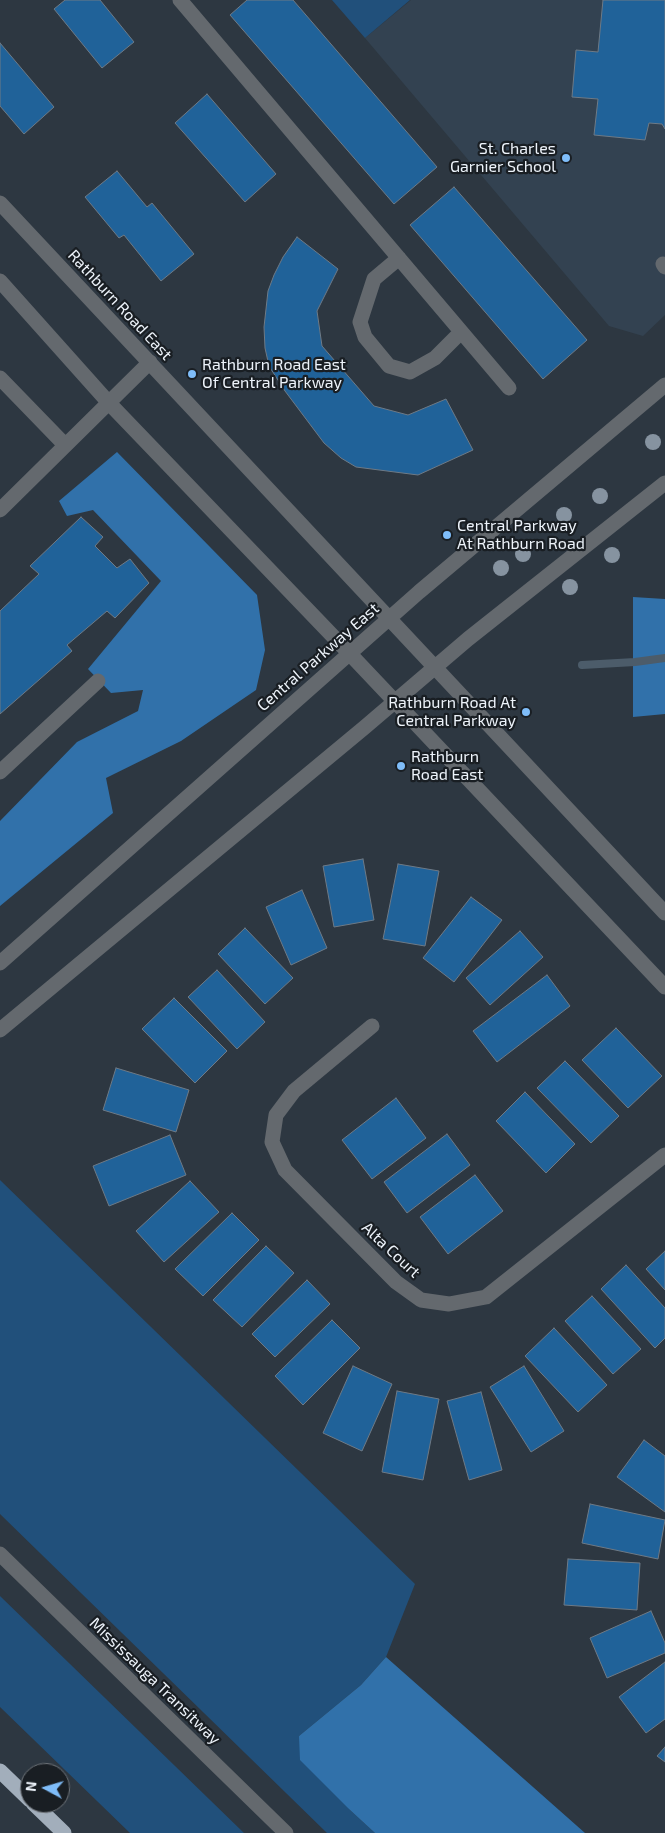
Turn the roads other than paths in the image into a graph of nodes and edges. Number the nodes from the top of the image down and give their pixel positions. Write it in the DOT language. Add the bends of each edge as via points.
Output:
graph roads {
  1 [pos="180,0"];
  2 [pos="0,203"];
  3 [pos="399,258"];
  4 [pos="0,281"];
  5 [pos="461,332"];
  6 [pos="150,362"];
  7 [pos="0,378"];
  8 [pos="665,385"];
  9 [pos="509,388"];
  10 [pos="110,403"];
  11 [pos="65,445"];
  12 [pos="665,483"];
  13 [pos="0,510"];
  14 [pos="389,618"];
  15 [pos="350,654"];
  16 [pos="434,668"];
  17 [pos="98,681"];
  18 [pos="394,700"];
  19 [pos="0,772"];
  20 [pos="665,913"];
  21 [pos="0,963"];
  22 [pos="665,987"];
  23 [pos="372,1026"];
  24 [pos="0,1030"];
  25 [pos="665,1155"];
  26 [pos="0,1554"];
  27 [pos="0,1771"];
  28 [pos="20,1790"];
  29 [pos="43,1813"];
  30 [pos="64,1833"];
  31 [pos="286,1833"];
  1 -- 3 [label="street"];
  2 -- 6 [label="street, Rathburn Road East"];
  3 -- 5 [label="street"];
  3 -- 5 [label="street" via="374,279 360,322 365,337 389,366 410,372 435,358"];
  4 -- 10 [label="street"];
  5 -- 9 [label="street"];
  6 -- 10 [label="street"];
  6 -- 14 [label="street, Rathburn Road East"];
  7 -- 11 [label="street"];
  8 -- 14 [label="street, Central Parkway East"];
  10 -- 11 [label="street"];
  10 -- 15 [label="street"];
  11 -- 13 [label="street"];
  12 -- 16 [label="street"];
  14 -- 15 [label="street, Central Parkway East"];
  14 -- 16 [label="street, Rathburn Road East"];
  15 -- 18 [label="street"];
  15 -- 21 [label="street, Central Parkway East"];
  16 -- 18 [label="street"];
  16 -- 20 [label="street, Rathburn Road East"];
  17 -- 19 [label="street"];
  18 -- 22 [label="street"];
  18 -- 24 [label="street"];
  23 -- 25 [label="street, Alta Court" via="294,1091 276,1115 272,1142 285,1170 396,1282 421,1300 449,1304 486,1297"];
  26 -- 31 [label="street, Mississauga Transitway"];
  27 -- 28 [label="highway"];
  29 -- 30 [label="highway"];
}
